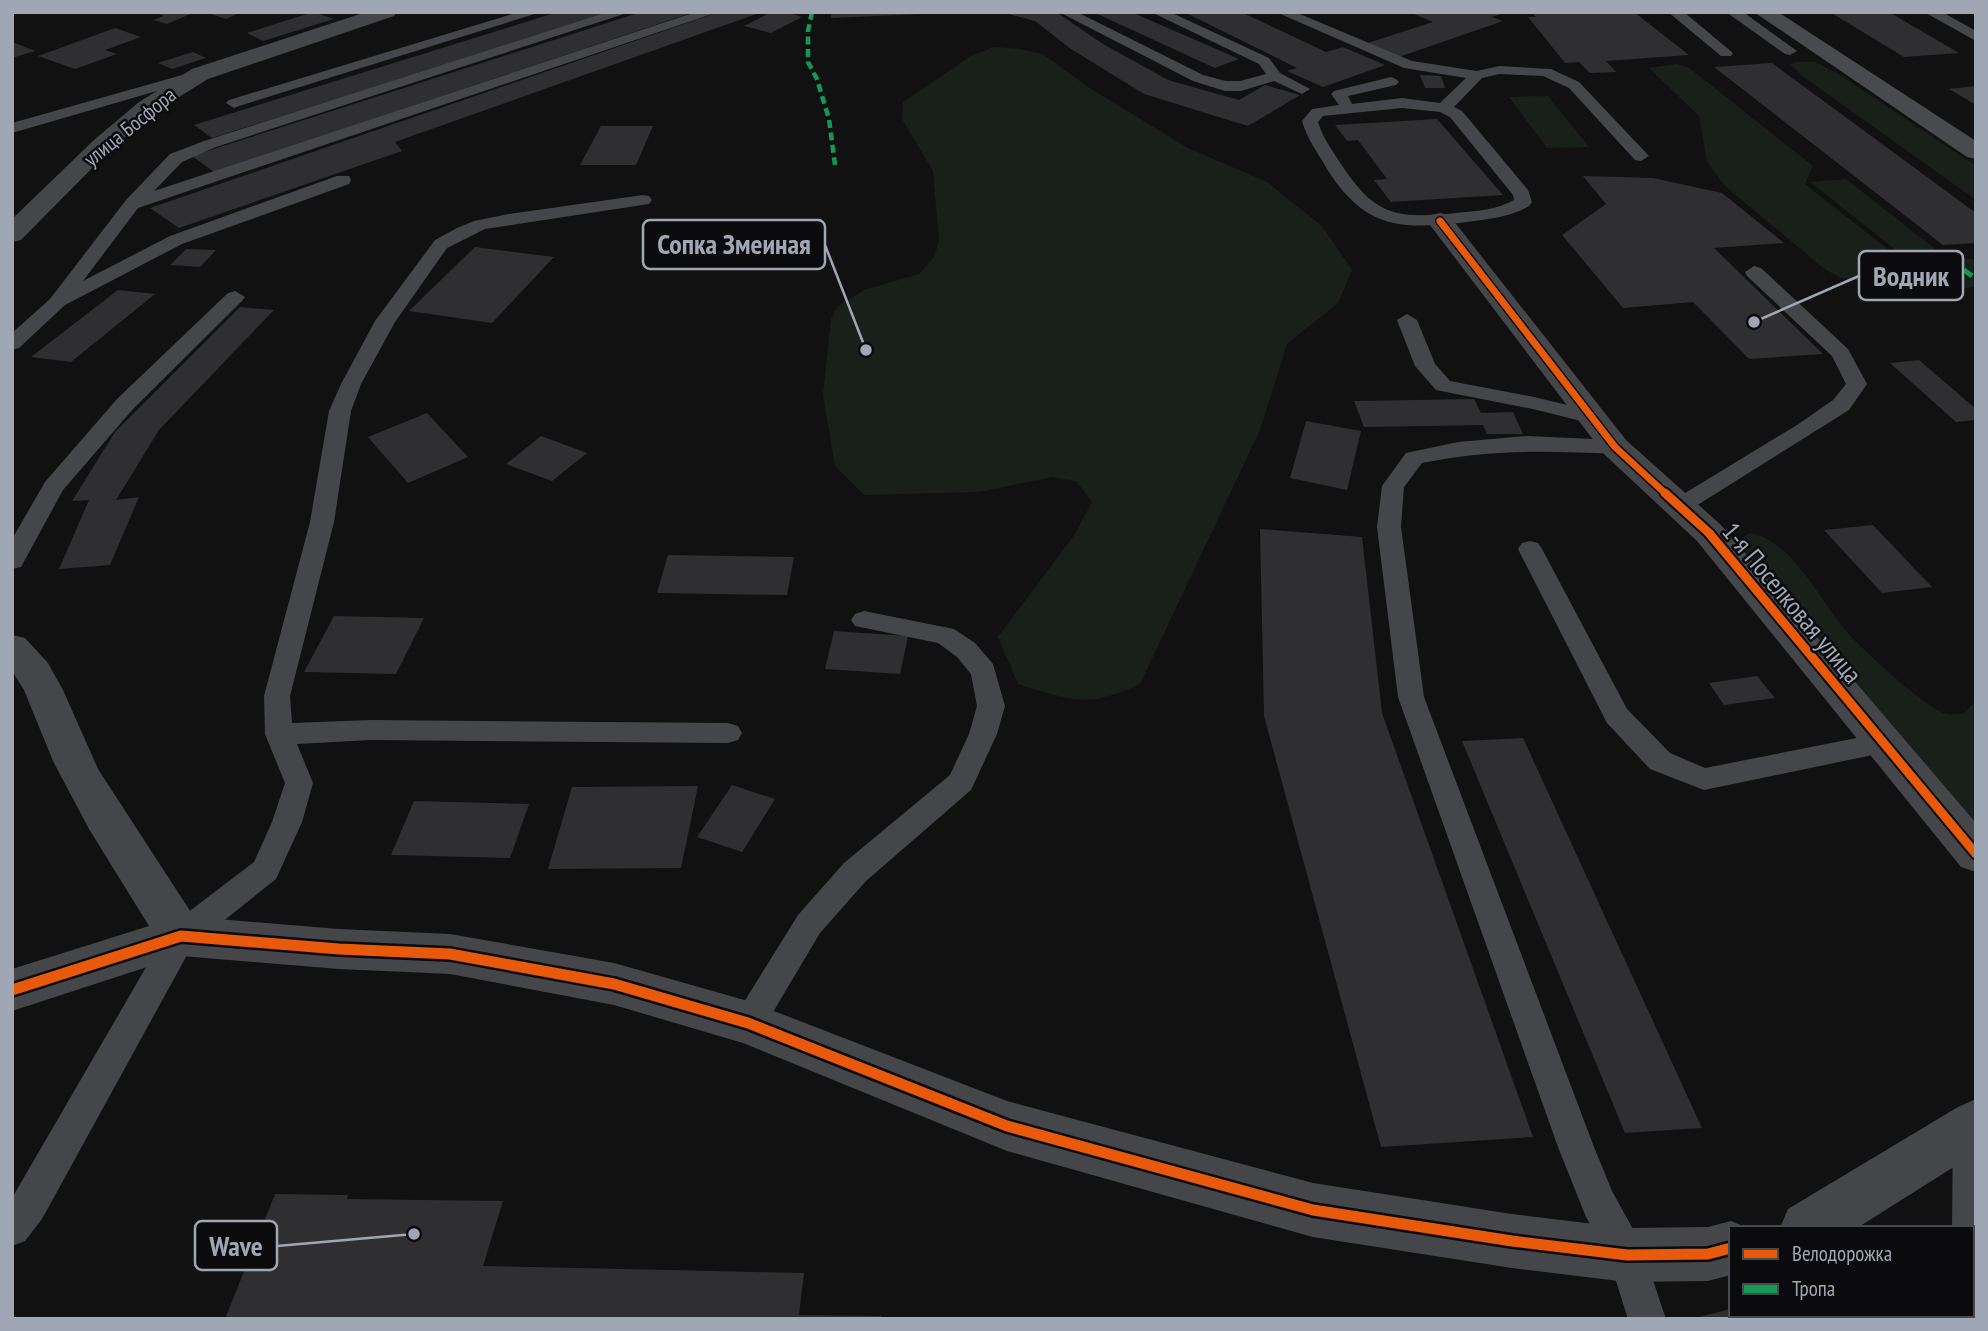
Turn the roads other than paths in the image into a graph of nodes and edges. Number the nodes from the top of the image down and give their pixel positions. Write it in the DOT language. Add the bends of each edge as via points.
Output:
graph roads {
  1 [pos="387,12"];
  2 [pos="534,12"];
  3 [pos="623,12"];
  4 [pos="711,12"];
  5 [pos="1066,12"];
  6 [pos="1158,12"];
  7 [pos="1283,12"];
  8 [pos="1675,12"];
  9 [pos="1734,12"];
  10 [pos="1763,12"];
  11 [pos="1931,12"];
  12 [pos="1976,37"];
  13 [pos="1790,51"];
  14 [pos="1726,53"];
  15 [pos="200,74"];
  16 [pos="1477,75"];
  17 [pos="1275,76"];
  18 [pos="1391,82"];
  19 [pos="1302,89"];
  20 [pos="234,103"];
  21 [pos="1353,108"];
  22 [pos="1444,108"];
  23 [pos="12,128"];
  24 [pos="1976,152"];
  25 [pos="1641,156"];
  26 [pos="343,180"];
  27 [pos="643,200"];
  28 [pos="132,204"];
  29 [pos="1440,220"];
  30 [pos="12,234"];
  31 [pos="1755,272"];
  32 [pos="235,297"];
  33 [pos="57,303"];
  34 [pos="1407,320"];
  35 [pos="12,344"];
  36 [pos="1593,418"];
  37 [pos="1615,447"];
  38 [pos="1680,506"];
  39 [pos="1530,549"];
  40 [pos="12,561"];
  41 [pos="864,620"];
  42 [pos="12,648"];
  43 [pos="728,733"];
  44 [pos="279,734"];
  45 [pos="1882,744"];
  46 [pos="1976,854"];
  47 [pos="181,936"];
  48 [pos="12,990"];
  49 [pos="748,1023"];
  50 [pos="1974,1125"];
  51 [pos="1810,1226"];
  52 [pos="1970,1226"];
  53 [pos="12,1228"];
  54 [pos="1729,1249"];
  55 [pos="1627,1255"];
  56 [pos="1647,1319"];
  1 -- 15 [label="street, улица Босфора"];
  2 -- 20 [label="lane"];
  3 -- 28 [label="lane" via="210,144 176,158"];
  4 -- 28 [label="lane"];
  5 -- 17 [label="lane" via="1198,78 1241,86"];
  6 -- 17 [label="lane" via="1264,61"];
  7 -- 16 [label="lane" via="1409,65"];
  8 -- 14 [label="lane"];
  9 -- 13 [label="lane"];
  10 -- 24 [label="main road"];
  11 -- 12 [label="lane"];
  15 -- 23 [label="lane"];
  15 -- 30 [label="street, улица Босфора" via="147,107 102,145"];
  16 -- 22 [label="lane"];
  16 -- 25 [label="lane" via="1525,70 1567,80"];
  17 -- 19 [label="lane"];
  18 -- 21 [label="lane" via="1339,94"];
  21 -- 22 [label="lane" via="1402,103"];
  21 -- 29 [label="lane" via="1318,112 1310,121 1313,134 1345,183 1363,205 1377,212"];
  22 -- 29 [label="lane" via="1456,114 1522,194 1523,202 1512,210"];
  26 -- 33 [label="lane" via="176,240"];
  27 -- 44 [label="lane" via="509,219 463,232 441,244 385,321 340,411 322,522 277,696"];
  28 -- 33 [label="lane"];
  29 -- 36 [label="street, 1-я Поселковая улица"];
  31 -- 38 [label="lane" via="1841,353 1857,384 1841,405 1805,430"];
  32 -- 40 [label="lane" via="140,388 53,487"];
  33 -- 35 [label="lane"];
  34 -- 36 [label="lane" via="1425,366 1443,386"];
  36 -- 37 [label="street, 1-я Поселковая улица"];
  37 -- 38 [label="street, 1-я Поселковая улица"];
  37 -- 55 [label="lane" via="1527,443 1414,458 1393,486 1388,527 1411,697 1576,1147 1599,1204"];
  38 -- 45 [label="street, 1-я Поселковая улица" via="1709,533"];
  39 -- 45 [label="lane" via="1617,716 1660,761 1704,779"];
  41 -- 49 [label="lane" via="945,635 966,650 984,671 990,706 983,734 961,782 855,872 809,924"];
  42 -- 47 [label="street" via="43,689 80,774"];
  43 -- 44 [label="lane" via="371,730"];
  44 -- 47 [label="lane" via="299,783 265,870"];
  45 -- 46 [label="street, 1-я Поселковая улица"];
  47 -- 48 [label="street"];
  47 -- 49 [label="street" via="450,954 614,984"];
  47 -- 53 [label="lane" via="29,1206"];
  49 -- 55 [label="street" via="1007,1126 1313,1210"];
  50 -- 51 [label="street"];
  50 -- 52 [label="lane"];
  54 -- 55 [label="street" via="1708,1254"];
  55 -- 56 [label="lane"];
}
